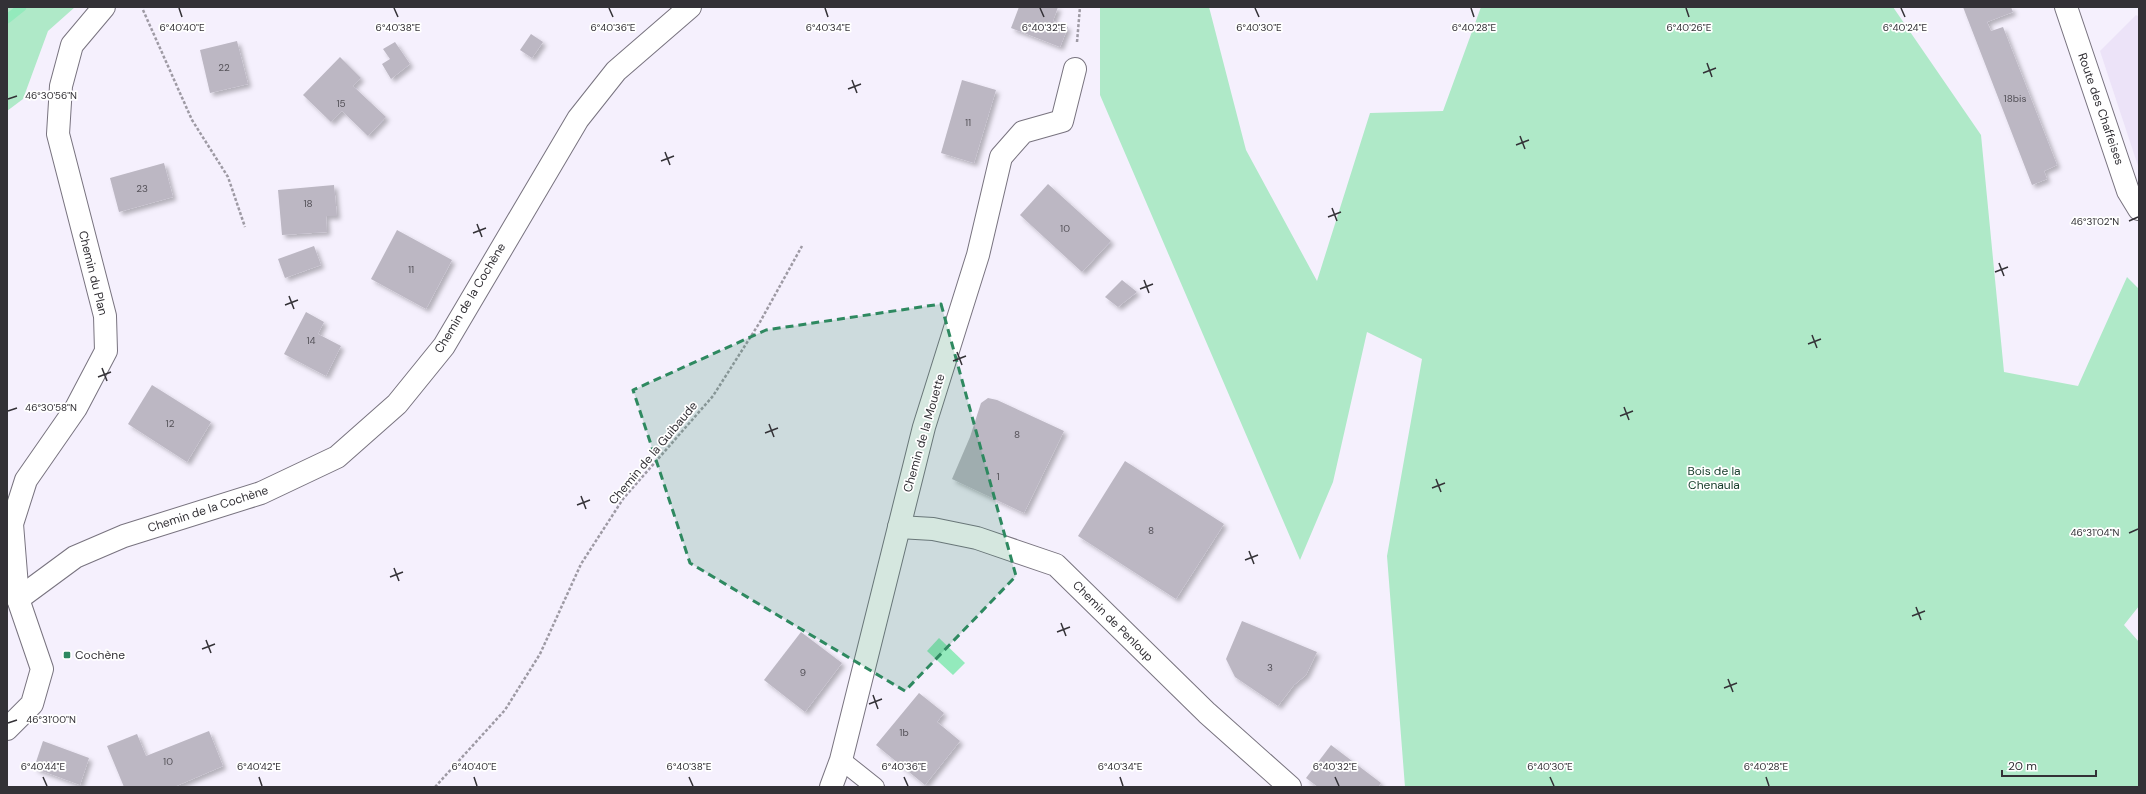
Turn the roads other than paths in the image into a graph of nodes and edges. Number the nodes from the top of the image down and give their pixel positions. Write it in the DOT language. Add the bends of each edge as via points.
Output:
graph roads {
  1 [pos="104,7"];
  2 [pos="690,7"];
  3 [pos="2066,7"];
  4 [pos="1076,58"];
  5 [pos="2139,209"];
  6 [pos="899,528"];
  7 [pos="18,599"];
  8 [pos="7,729"];
  9 [pos="841,760"];
  10 [pos="831,787"];
  11 [pos="875,787"];
  12 [pos="1290,787"];
  1 -- 7 [label="street, Chemin du Plan" via="72,46 61,86 58,134 104,316 106,351 76,408 26,480 12,524"];
  2 -- 7 [label="street, Chemin de la Cochène" via="616,71 578,119 444,346 397,404 337,457 262,493 124,536 75,557"];
  3 -- 5 [label="street, Route des Chaffeises" via="2128,191"];
  4 -- 6 [label="street, Chemin de la Mouette" via="1062,121 1023,132 1002,157 978,255 924,427"];
  6 -- 9 [label="street, Chemin de la Mouette"];
  6 -- 12 [label="street, Chemin de Penloup" via="933,529 977,538 1056,565 1207,714"];
  7 -- 8 [label="street, Chemin du Plan" via="42,669 32,704"];
  9 -- 10 [label="street, Chemin de la Mouette"];
  9 -- 11 [label="lane"];
}
